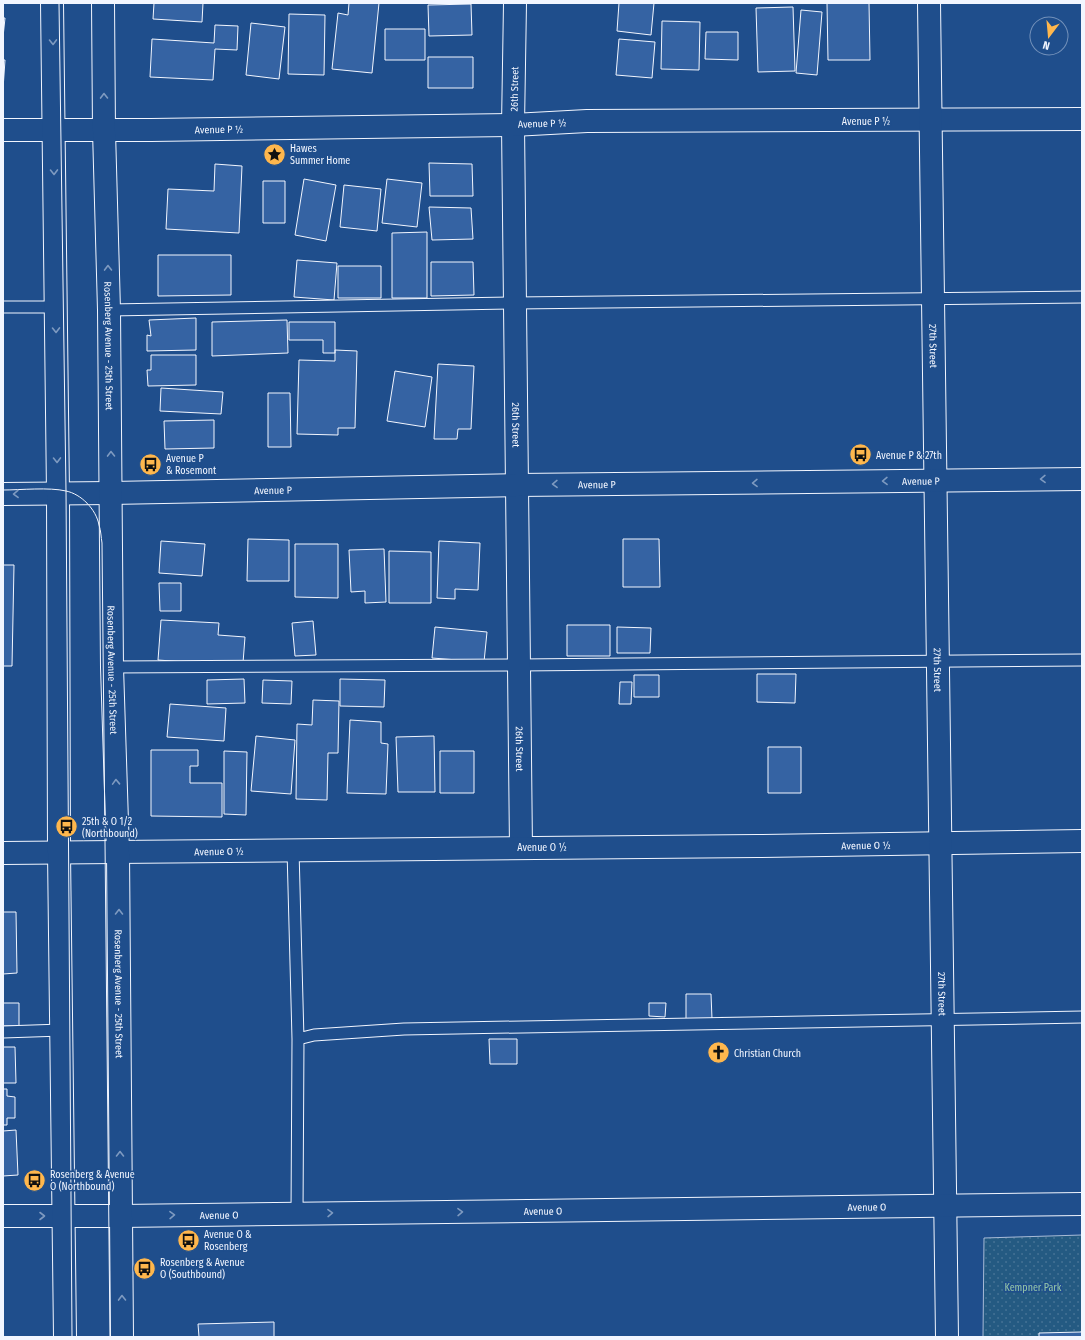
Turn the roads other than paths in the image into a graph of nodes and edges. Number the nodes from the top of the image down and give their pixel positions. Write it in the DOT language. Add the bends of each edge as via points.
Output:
graph roads {
  1 [pos="52,3"];
  2 [pos="103,3"];
  3 [pos="515,3"];
  4 [pos="929,3"];
  5 [pos="1082,118"];
  6 [pos="930,120"];
  7 [pos="513,125"];
  8 [pos="3,130"];
  9 [pos="54,131"];
  10 [pos="104,131"];
  11 [pos="1082,297"];
  12 [pos="932,298"];
  13 [pos="515,303"];
  14 [pos="3,307"];
  15 [pos="56,307"];
  16 [pos="109,310"];
  17 [pos="1082,479"];
  18 [pos="935,481"];
  19 [pos="517,485"];
  20 [pos="58,493"];
  21 [pos="111,493"];
  22 [pos="3,494"];
  23 [pos="1082,660"];
  24 [pos="937,661"];
  25 [pos="519,665"];
  26 [pos="112,667"];
  27 [pos="1082,841"];
  28 [pos="940,844"];
  29 [pos="521,848"];
  30 [pos="293,850"];
  31 [pos="3,853"];
  32 [pos="59,853"];
  33 [pos="118,853"];
  34 [pos="1082,1017"];
  35 [pos="942,1020"];
  36 [pos="62,1030"];
  37 [pos="3,1032"];
  38 [pos="298,1039"];
  39 [pos="1082,1204"];
  40 [pos="945,1206"];
  41 [pos="297,1214"];
  42 [pos="3,1216"];
  43 [pos="64,1216"];
  44 [pos="121,1216"];
  45 [pos="65,1337"];
  46 [pos="122,1337"];
  47 [pos="947,1337"];
  1 -- 9 [label="main road, one-way"];
  10 -- 2 [label="main road, Rosenberg Avenue - 25th Street, one-way"];
  3 -- 7 [label="main road, 26th Street"];
  4 -- 6 [label="main road, 27th Street"];
  5 -- 6 [label="main road, Avenue P ½"];
  6 -- 7 [label="main road, Avenue P ½" via="587,121"];
  6 -- 12 [label="main road, 27th Street"];
  7 -- 10 [label="main road, Avenue P ½"];
  7 -- 13 [label="main road, 26th Street"];
  8 -- 9 [label="main road, Avenue P ½"];
  9 -- 10 [label="main road, Avenue P ½"];
  9 -- 15 [label="main road, one-way"];
  16 -- 10 [label="main road, Rosenberg Avenue - 25th Street, one-way"];
  11 -- 12 [label="lane"];
  12 -- 13 [label="lane"];
  12 -- 18 [label="main road, 27th Street"];
  13 -- 16 [label="lane"];
  13 -- 19 [label="main road, 26th Street"];
  14 -- 15 [label="lane"];
  15 -- 20 [label="main road, one-way"];
  21 -- 16 [label="main road, Rosenberg Avenue - 25th Street, one-way"];
  17 -- 18 [label="main road, Avenue P, one-way"];
  18 -- 19 [label="main road, Avenue P, one-way"];
  18 -- 24 [label="main road, 27th Street"];
  19 -- 21 [label="main road, Avenue P"];
  19 -- 25 [label="main road, 26th Street"];
  20 -- 21 [label="main road, Avenue P"];
  20 -- 22 [label="main road, Avenue P, one-way"];
  20 -- 32 [label="main road"];
  21 -- 26 [label="main road, Rosenberg Avenue - 25th Street"];
  23 -- 24 [label="lane"];
  24 -- 25 [label="lane"];
  24 -- 28 [label="main road, 27th Street"];
  25 -- 26 [label="lane"];
  25 -- 29 [label="main road, 26th Street"];
  33 -- 26 [label="main road, Rosenberg Avenue - 25th Street, one-way"];
  27 -- 28 [label="main road, Avenue O ½"];
  28 -- 29 [label="main road, Avenue O ½"];
  28 -- 35 [label="main road, 27th Street"];
  29 -- 30 [label="main road, Avenue O ½"];
  30 -- 33 [label="main road, Avenue O ½"];
  30 -- 38 [label="lane"];
  31 -- 32 [label="main road, Avenue O ½"];
  32 -- 33 [label="main road, Avenue O ½"];
  32 -- 36 [label="main road"];
  44 -- 33 [label="main road, Rosenberg Avenue - 25th Street, one-way"];
  34 -- 35 [label="lane"];
  35 -- 38 [label="lane" via="404,1029 314,1035"];
  35 -- 40 [label="main road, 27th Street"];
  36 -- 37 [label="lane"];
  36 -- 43 [label="main road"];
  38 -- 41 [label="lane"];
  39 -- 40 [label="main road, Avenue O"];
  41 -- 40 [label="main road, Avenue O, one-way"];
  40 -- 47 [label="main road, 27th Street"];
  44 -- 41 [label="main road, Avenue O, one-way"];
  42 -- 43 [label="main road, Avenue O, one-way"];
  43 -- 44 [label="main road, Avenue O"];
  43 -- 45 [label="main road"];
  46 -- 44 [label="main road, Rosenberg Avenue - 25th Street, one-way"];
}
